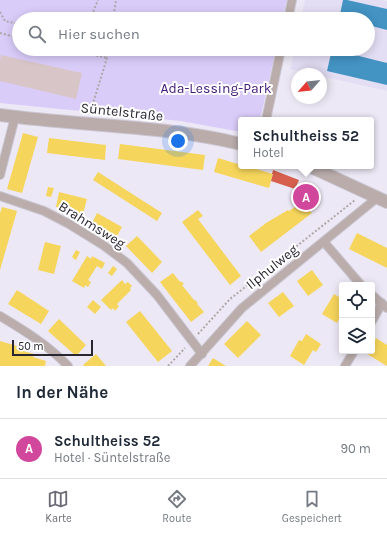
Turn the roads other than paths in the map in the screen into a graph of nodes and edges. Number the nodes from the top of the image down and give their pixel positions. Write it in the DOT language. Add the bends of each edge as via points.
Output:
graph roads {
  1 [pos="292,0"];
  2 [pos="289,12"];
  3 [pos="280,56"];
  4 [pos="0,115"];
  5 [pos="15,117"];
  6 [pos="267,117"];
  7 [pos="238,143"];
  8 [pos="316,169"];
  9 [pos="0,175"];
  10 [pos="0,196"];
  11 [pos="385,200"];
  12 [pos="324,242"];
  13 [pos="358,282"];
  14 [pos="375,297"];
  15 [pos="385,305"];
  16 [pos="0,316"];
  17 [pos="374,318"];
  18 [pos="202,354"];
  19 [pos="352,354"];
  20 [pos="68,366"];
  21 [pos="190,366"];
  22 [pos="345,366"];
  1 -- 2 [label="street"];
  3 -- 6 [label="street"];
  4 -- 5 [label="street, Süntelstraße"];
  5 -- 7 [label="street, Süntelstraße" via="171,132"];
  5 -- 9 [label="street"];
  8 -- 11 [label="street"];
  10 -- 18 [label="street, Brahmsweg" via="44,211 69,224 128,263"];
  11 -- 12 [label="street, Ilphulweg"];
  12 -- 13 [label="street"];
  12 -- 18 [label="street, Ilphulweg" via="242,308"];
  14 -- 15 [label="street"];
  15 -- 17 [label="street"];
  16 -- 20 [label="street" via="29,333"];
  18 -- 21 [label="street, Ilphulweg"];
  19 -- 22 [label="street"];
}
